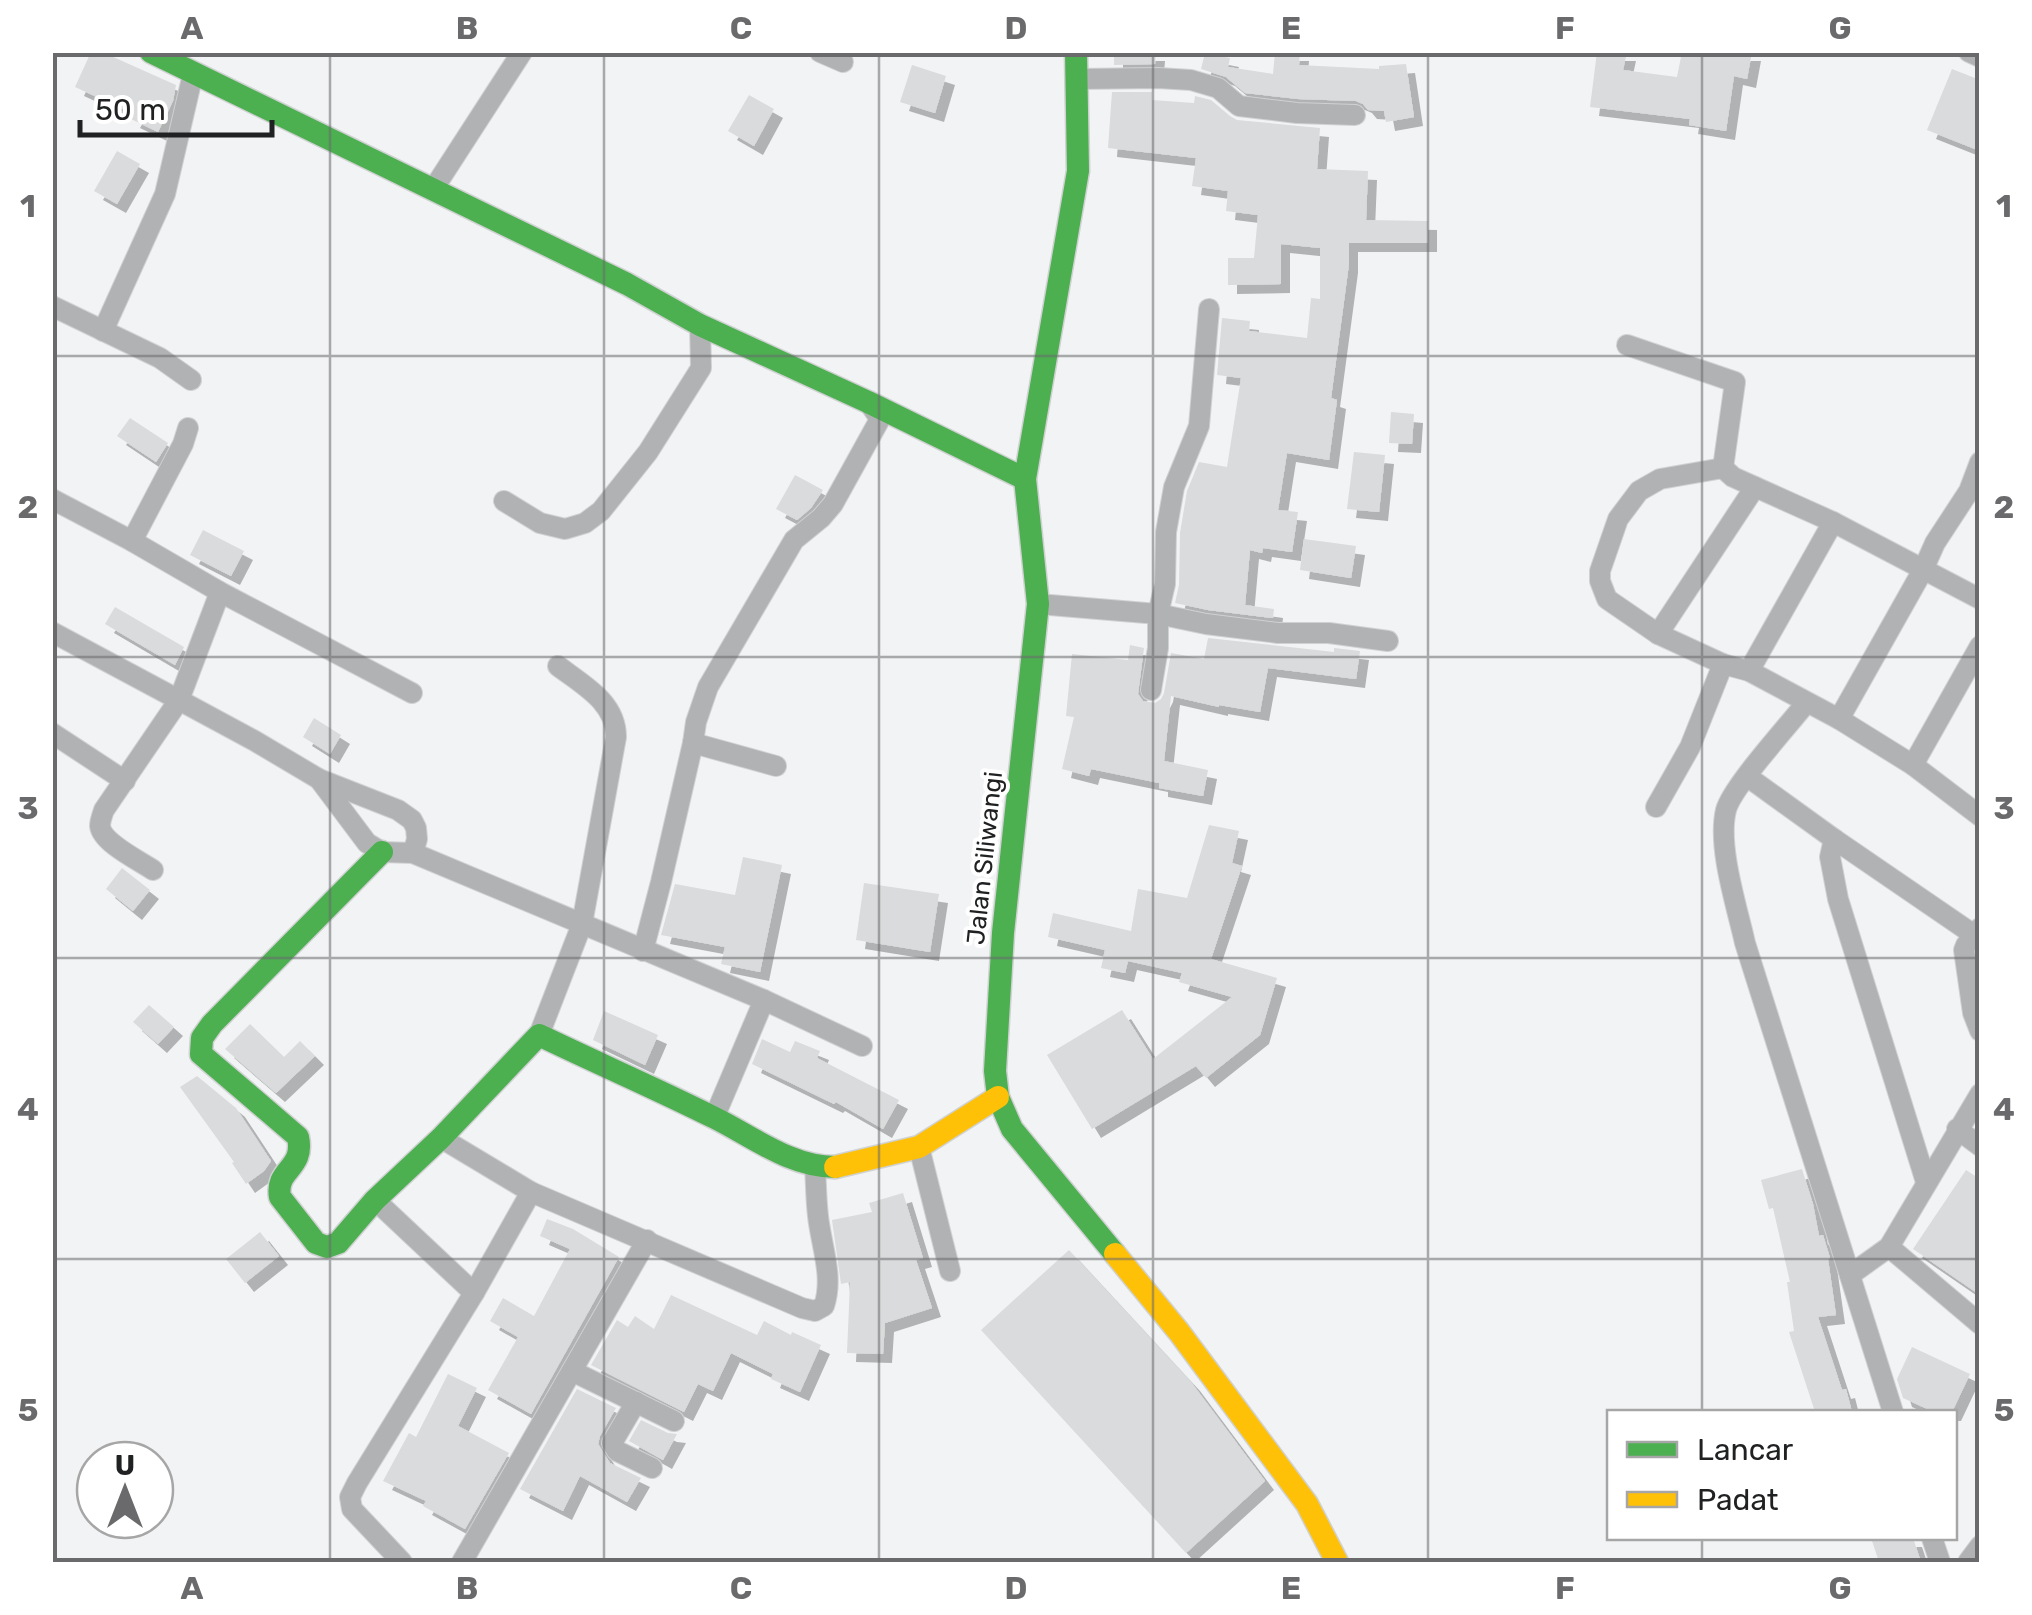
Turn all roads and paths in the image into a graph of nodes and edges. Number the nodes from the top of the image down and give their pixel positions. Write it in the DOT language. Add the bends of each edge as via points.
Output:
graph roads {
  1 [pos="150,52"];
  2 [pos="522,52"];
  3 [pos="820,52"];
  4 [pos="1076,52"];
  5 [pos="1969,52"];
  6 [pos="1980,57"];
  7 [pos="843,62"];
  8 [pos="194,74"];
  9 [pos="1077,79"];
  10 [pos="1355,115"];
  11 [pos="434,188"];
  12 [pos="52,306"];
  13 [pos="1209,309"];
  14 [pos="700,326"];
  15 [pos="103,330"];
  16 [pos="1627,344"];
  17 [pos="191,380"];
  18 [pos="868,402"];
  19 [pos="188,428"];
  20 [pos="1980,462"];
  21 [pos="1723,468"];
  22 [pos="1024,480"];
  23 [pos="1755,487"];
  24 [pos="1974,494"];
  25 [pos="52,499"];
  26 [pos="504,501"];
  27 [pos="1833,522"];
  28 [pos="132,541"];
  29 [pos="1922,570"];
  30 [pos="220,592"];
  31 [pos="1980,599"];
  32 [pos="1038,604"];
  33 [pos="1158,614"];
  34 [pos="52,632"];
  35 [pos="1658,634"];
  36 [pos="1388,641"];
  37 [pos="1980,646"];
  38 [pos="1724,664"];
  39 [pos="558,666"];
  40 [pos="1749,671"];
  41 [pos="1152,690"];
  42 [pos="412,693"];
  43 [pos="179,700"];
  44 [pos="1806,703"];
  45 [pos="1839,718"];
  46 [pos="52,733"];
  47 [pos="693,743"];
  48 [pos="776,766"];
  49 [pos="1913,766"];
  50 [pos="1748,776"];
  51 [pos="320,780"];
  52 [pos="125,781"];
  53 [pos="1656,806"];
  54 [pos="1980,816"];
  55 [pos="1834,839"];
  56 [pos="382,852"];
  57 [pos="413,853"];
  58 [pos="153,870"];
  59 [pos="582,924"];
  60 [pos="1978,934"];
  61 [pos="643,951"];
  62 [pos="764,1000"];
  63 [pos="1980,1032"];
  64 [pos="539,1036"];
  65 [pos="862,1046"];
  66 [pos="1980,1094"];
  67 [pos="998,1097"];
  68 [pos="714,1118"];
  69 [pos="1957,1128"];
  70 [pos="441,1138"];
  71 [pos="1980,1146"];
  72 [pos="919,1147"];
  73 [pos="815,1166"];
  74 [pos="1926,1182"];
  75 [pos="531,1192"];
  76 [pos="375,1200"];
  77 [pos="647,1240"];
  78 [pos="1889,1246"];
  79 [pos="950,1271"];
  80 [pos="1850,1275"];
  81 [pos="474,1293"];
  82 [pos="1980,1324"];
  83 [pos="572,1370"];
  84 [pos="636,1402"];
  85 [pos="1892,1410"];
  86 [pos="674,1421"];
  87 [pos="652,1468"];
  88 [pos="1980,1546"];
  89 [pos="402,1562"];
  90 [pos="462,1562"];
  91 [pos="1336,1562"];
  92 [pos="1968,1562"];
  1 -- 8 [label="street"];
  2 -- 11 [label="street"];
  3 -- 7 [label="street"];
  4 -- 9 [label="street, Jalan Siliwangi"];
  5 -- 6 [label="street"];
  8 -- 11 [label="street"];
  8 -- 15 [label="street" via="165,194"];
  9 -- 10 [label="street" via="1191,80 1218,88 1240,106"];
  9 -- 22 [label="street, Jalan Siliwangi" via="1078,171"];
  11 -- 14 [label="street"];
  12 -- 15 [label="street"];
  13 -- 33 [label="street" via="1199,426 1174,487"];
  14 -- 18 [label="street"];
  14 -- 26 [label="street" via="701,368 648,452 600,511 565,529"];
  15 -- 17 [label="street"];
  16 -- 21 [label="street" via="1735,382"];
  18 -- 22 [label="street"];
  18 -- 47 [label="street" via="880,418 833,504 794,540 708,687"];
  19 -- 28 [label="street"];
  20 -- 24 [label="street"];
  21 -- 23 [label="street"];
  21 -- 35 [label="street" via="1660,479 1639,491 1618,519 1600,571 1604,592"];
  22 -- 32 [label="street, Jalan Siliwangi"];
  23 -- 27 [label="street"];
  23 -- 35 [label="street"];
  24 -- 29 [label="street"];
  25 -- 28 [label="street"];
  27 -- 29 [label="street"];
  27 -- 40 [label="street"];
  28 -- 30 [label="street"];
  29 -- 31 [label="street"];
  29 -- 45 [label="street"];
  30 -- 42 [label="street"];
  30 -- 43 [label="street"];
  32 -- 33 [label="street"];
  32 -- 67 [label="street, Jalan Siliwangi" via="1003,933"];
  33 -- 36 [label="street"];
  33 -- 41 [label="street"];
  34 -- 43 [label="street"];
  35 -- 38 [label="street"];
  37 -- 49 [label="street"];
  38 -- 40 [label="street"];
  38 -- 53 [label="street" via="1690,747"];
  39 -- 59 [label="street" via="598,696 616,723"];
  40 -- 44 [label="street"];
  43 -- 51 [label="street"];
  43 -- 52 [label="street"];
  44 -- 45 [label="street"];
  44 -- 50 [label="street"];
  45 -- 49 [label="street"];
  46 -- 52 [label="street"];
  47 -- 48 [label="street"];
  47 -- 61 [label="street"];
  49 -- 54 [label="street"];
  50 -- 55 [label="street"];
  50 -- 80 [label="street" via="1727,806 1730,878"];
  51 -- 56 [label="street" via="367,843"];
  51 -- 57 [label="street" via="412,820"];
  52 -- 58 [label="street" via="104,810 103,834"];
  55 -- 60 [label="street"];
  55 -- 74 [label="street" via="1830,857 1838,899"];
  56 -- 57 [label="street"];
  56 -- 76 [label="street" via="200,1043 201,1054 298,1138 299,1160 276,1190 316,1243 338,1243"];
  57 -- 59 [label="street"];
  59 -- 61 [label="street"];
  59 -- 64 [label="street"];
  60 -- 63 [label="street" via="1964,956"];
  61 -- 62 [label="street"];
  62 -- 65 [label="street"];
  62 -- 68 [label="street"];
  64 -- 68 [label="street"];
  64 -- 70 [label="street"];
  66 -- 69 [label="street"];
  67 -- 72 [label="street"];
  67 -- 91 [label="street, Jalan Siliwangi" via="1012,1128 1178,1332 1306,1504"];
  68 -- 73 [label="street"];
  69 -- 71 [label="street"];
  69 -- 74 [label="street"];
  70 -- 75 [label="street"];
  70 -- 76 [label="street"];
  72 -- 73 [label="street" via="834,1168"];
  72 -- 79 [label="street"];
  73 -- 77 [label="street" via="828,1294 814,1311"];
  74 -- 78 [label="street"];
  75 -- 77 [label="street"];
  75 -- 81 [label="street"];
  76 -- 81 [label="street"];
  77 -- 83 [label="street"];
  78 -- 80 [label="street"];
  78 -- 82 [label="street"];
  80 -- 85 [label="street"];
  81 -- 89 [label="street" via="350,1497 352,1509"];
  83 -- 84 [label="street"];
  83 -- 90 [label="street"];
  84 -- 86 [label="street"];
  84 -- 87 [label="street" via="612,1443"];
  88 -- 92 [label="street"];
}
